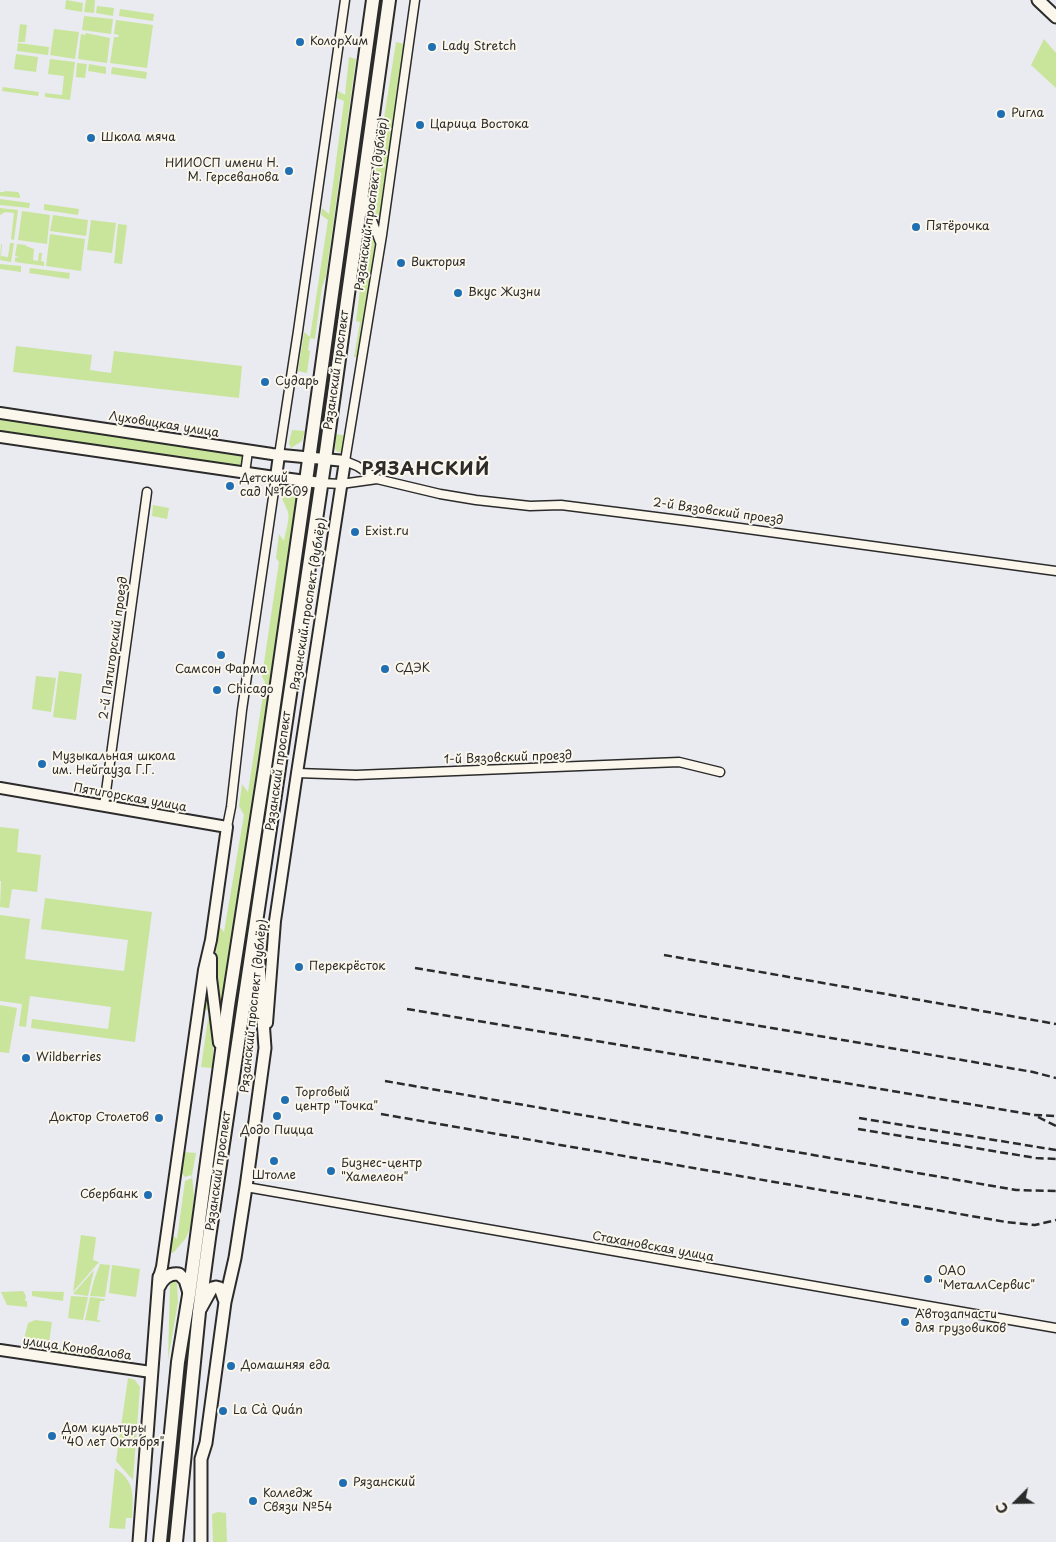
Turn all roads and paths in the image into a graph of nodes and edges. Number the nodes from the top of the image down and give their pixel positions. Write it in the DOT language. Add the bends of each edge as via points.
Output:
graph roads {
  1 [pos="345,0"];
  2 [pos="373,0"];
  3 [pos="389,0"];
  4 [pos="415,0"];
  5 [pos="1038,0"];
  6 [pos="1056,17"];
  7 [pos="361,192"];
  8 [pos="381,244"];
  9 [pos="0,413"];
  10 [pos="0,437"];
  11 [pos="248,451"];
  12 [pos="279,455"];
  13 [pos="309,458"];
  14 [pos="325,459"];
  15 [pos="345,461"];
  16 [pos="245,473"];
  17 [pos="276,477"];
  18 [pos="377,479"];
  19 [pos="306,481"];
  20 [pos="321,483"];
  21 [pos="341,484"];
  22 [pos="146,492"];
  23 [pos="1056,571"];
  24 [pos="720,772"];
  25 [pos="296,773"];
  26 [pos="0,788"];
  27 [pos="104,806"];
  28 [pos="227,827"];
  29 [pos="256,925"];
  30 [pos="211,940"];
  31 [pos="265,1048"];
  32 [pos="220,1060"];
  33 [pos="246,1187"];
  34 [pos="235,1258"];
  35 [pos="158,1283"];
  36 [pos="212,1288"];
  37 [pos="189,1295"];
  38 [pos="225,1302"];
  39 [pos="199,1312"];
  40 [pos="1056,1328"];
  41 [pos="0,1350"];
  42 [pos="151,1372"];
  43 [pos="139,1542"];
  44 [pos="160,1542"];
  45 [pos="176,1542"];
  46 [pos="201,1542"];
  1 -- 12 [label="street"];
  2 -- 13 [label="main road, Рязанский проспект"];
  3 -- 7 [label="main road, Рязанский проспект"];
  4 -- 8 [label="street, Рязанский проспект (дублёр)"];
  5 -- 6 [label="main road"];
  7 -- 8 [label="street"];
  7 -- 14 [label="main road, Рязанский проспект"];
  8 -- 15 [label="street, Рязанский проспект (дублёр)"];
  9 -- 11 [label="street, Луховицкая улица"];
  10 -- 16 [label="street"];
  11 -- 12 [label="street, Луховицкая улица"];
  11 -- 16 [label="street"];
  12 -- 13 [label="street, Луховицкая улица"];
  12 -- 17 [label="street"];
  13 -- 14 [label="street, Луховицкая улица"];
  13 -- 19 [label="main road, Рязанский проспект"];
  14 -- 15 [label="street, 2-й Вязовский проезд"];
  14 -- 20 [label="main road, Рязанский проспект"];
  15 -- 18 [label="street, 2-й Вязовский проезд"];
  15 -- 21 [label="street, Рязанский проспект (дублёр)"];
  16 -- 17 [label="street"];
  17 -- 19 [label="street"];
  17 -- 28 [label="street"];
  18 -- 21 [label="street, 2-й Вязовский проезд"];
  18 -- 23 [label="street, 2-й Вязовский проезд" via="476,500 530,506 571,506"];
  19 -- 20 [label="street"];
  19 -- 32 [label="main road, Рязанский проспект"];
  20 -- 21 [label="street, 2-й Вязовский проезд"];
  20 -- 29 [label="main road, Рязанский проспект"];
  21 -- 25 [label="street, Рязанский проспект (дублёр)"];
  22 -- 27 [label="street, 2-й Пятигорский проезд"];
  24 -- 25 [label="street, 1-й Вязовский проезд" via="679,762 356,775"];
  25 -- 31 [label="street, Рязанский проспект (дублёр)" via="275,921"];
  26 -- 27 [label="street, Пятигорская улица"];
  27 -- 28 [label="street, Пятигорская улица"];
  28 -- 30 [label="street"];
  29 -- 31 [label="main road"];
  29 -- 39 [label="main road, Рязанский проспект"];
  30 -- 32 [label="street" via="211,978"];
  30 -- 35 [label="street"];
  31 -- 33 [label="main road, Рязанский проспект (дублёр)"];
  32 -- 37 [label="main road, Рязанский проспект"];
  33 -- 34 [label="main road, Рязанский проспект (дублёр)"];
  33 -- 40 [label="street, Стахановская улица"];
  34 -- 36 [label="main road"];
  34 -- 38 [label="main road, Рязанский проспект (дублёр)"];
  35 -- 37 [label="main road" via="170,1274 179,1274 185,1280"];
  35 -- 42 [label="main road"];
  36 -- 38 [label="main road" via="220,1288"];
  36 -- 39 [label="main road"];
  37 -- 44 [label="main road, Рязанский проспект" via="178,1362"];
  38 -- 46 [label="main road, Рязанский проспект (дублёр)" via="206,1443 201,1459"];
  39 -- 45 [label="main road, Рязанский проспект"];
  41 -- 42 [label="street, улица Коновалова"];
  42 -- 43 [label="main road"];
}
